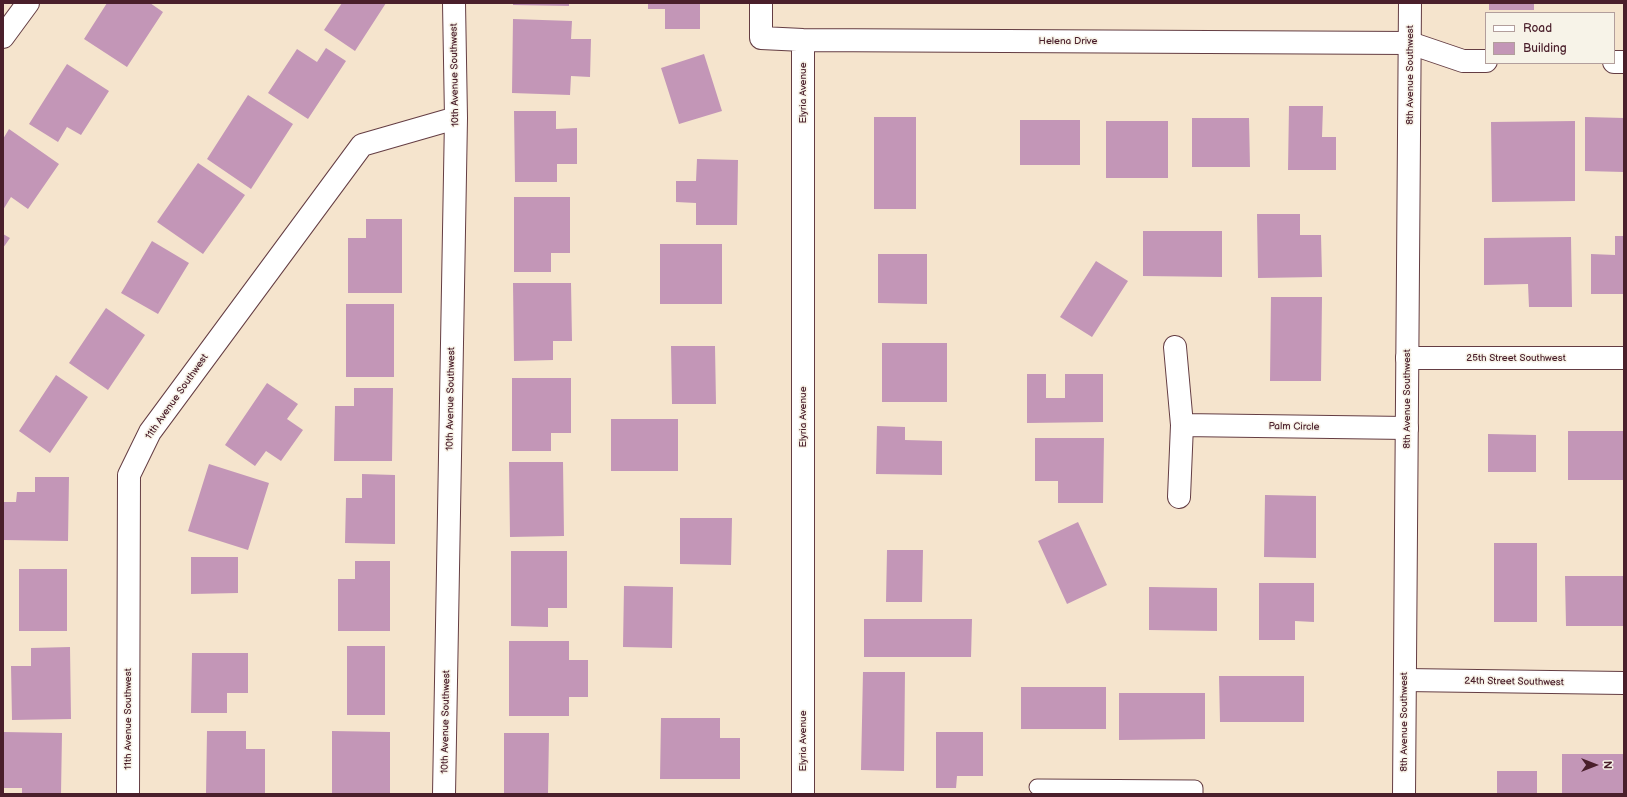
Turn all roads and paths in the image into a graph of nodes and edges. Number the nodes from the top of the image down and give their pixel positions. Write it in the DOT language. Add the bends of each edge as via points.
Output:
graph roads {
  1 [pos="28,3"];
  2 [pos="454,3"];
  3 [pos="761,3"];
  4 [pos="1410,3"];
  5 [pos="5,30"];
  6 [pos="803,40"];
  7 [pos="1410,43"];
  8 [pos="1485,61"];
  9 [pos="456,118"];
  10 [pos="1175,347"];
  11 [pos="1407,358"];
  12 [pos="1624,358"];
  13 [pos="1182,426"];
  14 [pos="1407,428"];
  15 [pos="1179,497"];
  16 [pos="1405,680"];
  17 [pos="1624,683"];
  18 [pos="1037,787"];
  19 [pos="128,794"];
  20 [pos="444,794"];
  21 [pos="803,794"];
  22 [pos="1195,794"];
  23 [pos="1404,794"];
  1 -- 5 [label="street"];
  2 -- 9 [label="street, 10th Avenue Southwest"];
  3 -- 6 [label="street, Helena Drive" via="761,38"];
  4 -- 7 [label="street, 8th Avenue Southwest"];
  6 -- 7 [label="street, Helena Drive"];
  6 -- 21 [label="street, Elyria Avenue"];
  7 -- 8 [label="street, Helena Drive" via="1463,60"];
  7 -- 11 [label="street, 8th Avenue Southwest"];
  9 -- 19 [label="street, 11th Avenue Southwest" via="362,145 150,432 129,475"];
  9 -- 20 [label="street, 10th Avenue Southwest"];
  10 -- 13 [label="street"];
  11 -- 12 [label="street, 25th Street Southwest"];
  11 -- 14 [label="street, 8th Avenue Southwest"];
  13 -- 14 [label="street, Palm Circle"];
  13 -- 15 [label="street"];
  14 -- 16 [label="street, 8th Avenue Southwest"];
  16 -- 17 [label="street, 24th Street Southwest"];
  16 -- 23 [label="street, 8th Avenue Southwest"];
  18 -- 22 [label="lane" via="1194,788"];
}
